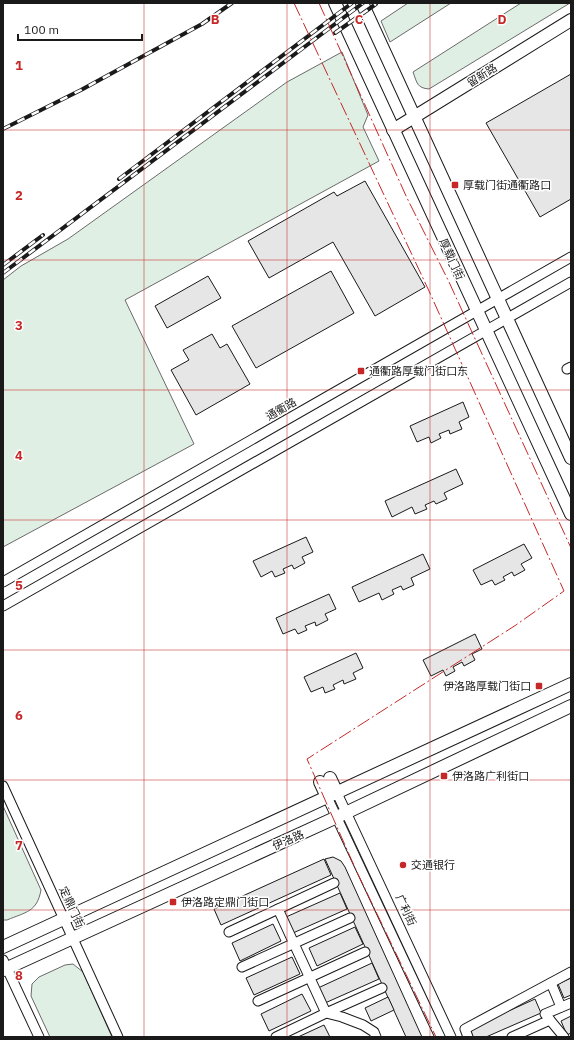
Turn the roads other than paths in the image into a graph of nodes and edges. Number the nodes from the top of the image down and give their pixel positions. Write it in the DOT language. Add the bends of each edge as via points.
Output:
graph roads {
  1 [pos="335,3"];
  2 [pos="362,3"];
  3 [pos="571,20"];
  4 [pos="414,117"];
  5 [pos="393,130"];
  6 [pos="571,253"];
  7 [pos="571,257"];
  8 [pos="571,282"];
  9 [pos="497,299"];
  10 [pos="476,310"];
  11 [pos="506,319"];
  12 [pos="486,331"];
  13 [pos="571,458"];
  14 [pos="571,514"];
  15 [pos="3,582"];
  16 [pos="3,606"];
  17 [pos="571,684"];
  18 [pos="571,706"];
  19 [pos="325,780"];
  20 [pos="3,786"];
  21 [pos="332,795"];
  22 [pos="342,815"];
  23 [pos="334,883"];
  24 [pos="278,909"];
  25 [pos="350,918"];
  26 [pos="64,919"];
  27 [pos="229,932"];
  28 [pos="73,938"];
  29 [pos="294,944"];
  30 [pos="3,947"];
  31 [pos="365,952"];
  32 [pos="4,966"];
  33 [pos="242,967"];
  34 [pos="571,972"];
  35 [pos="310,978"];
  36 [pos="550,983"];
  37 [pos="382,988"];
  38 [pos="258,1001"];
  39 [pos="571,1003"];
  40 [pos="561,1007"];
  41 [pos="326,1013"];
  42 [pos="550,1020"];
  43 [pos="39,1037"];
  44 [pos="118,1037"];
  45 [pos="276,1037"];
  46 [pos="376,1037"];
  47 [pos="440,1037"];
  48 [pos="451,1037"];
  49 [pos="468,1037"];
  50 [pos="512,1037"];
  51 [pos="564,1037"];
  1 -- 5 [label="main road, 厚载门街"];
  2 -- 4 [label="main road"];
  3 -- 4 [label="main road, 留新路"];
  4 -- 5 [label="main road, 留新路"];
  4 -- 9 [label="main road"];
  5 -- 10 [label="main road, 厚载门街"];
  6 -- 9 [label="street"];
  7 -- 9 [label="street, 通衢路"];
  8 -- 11 [label="street"];
  9 -- 10 [label="street, 通衢路"];
  9 -- 11 [label="main road"];
  10 -- 12 [label="main road, 厚载门街"];
  10 -- 15 [label="street, 通衢路"];
  11 -- 12 [label="street"];
  11 -- 13 [label="main road"];
  12 -- 14 [label="main road, 厚载门街"];
  12 -- 16 [label="street"];
  17 -- 21 [label="main road, 伊洛路"];
  18 -- 22 [label="main road, 伊洛路"];
  19 -- 21 [label="main road"];
  20 -- 26 [label="street, 定鼎门街"];
  21 -- 22 [label="street, 广利街"];
  21 -- 26 [label="main road, 伊洛路"];
  22 -- 28 [label="main road, 伊洛路"];
  22 -- 47 [label="street, 广利街"];
  22 -- 48 [label="street, 广利街"];
  23 -- 24 [label="street"];
  24 -- 27 [label="street"];
  24 -- 29 [label="street"];
  25 -- 29 [label="street"];
  26 -- 28 [label="street, 定鼎门街"];
  26 -- 30 [label="main road, 伊洛路"];
  28 -- 32 [label="main road, 伊洛路"];
  28 -- 44 [label="street, 定鼎门街"];
  29 -- 33 [label="street"];
  29 -- 35 [label="street"];
  31 -- 35 [label="street"];
  32 -- 43 [label="street"];
  34 -- 36 [label="street"];
  35 -- 38 [label="street"];
  35 -- 41 [label="street"];
  36 -- 40 [label="street"];
  36 -- 49 [label="street" via="465,1029"];
  37 -- 41 [label="street"];
  39 -- 40 [label="street"];
  40 -- 42 [label="street" via="545,1014"];
  41 -- 45 [label="street"];
  41 -- 46 [label="street" via="363,1025 374,1032"];
  42 -- 50 [label="street"];
  42 -- 51 [label="street"];
}
